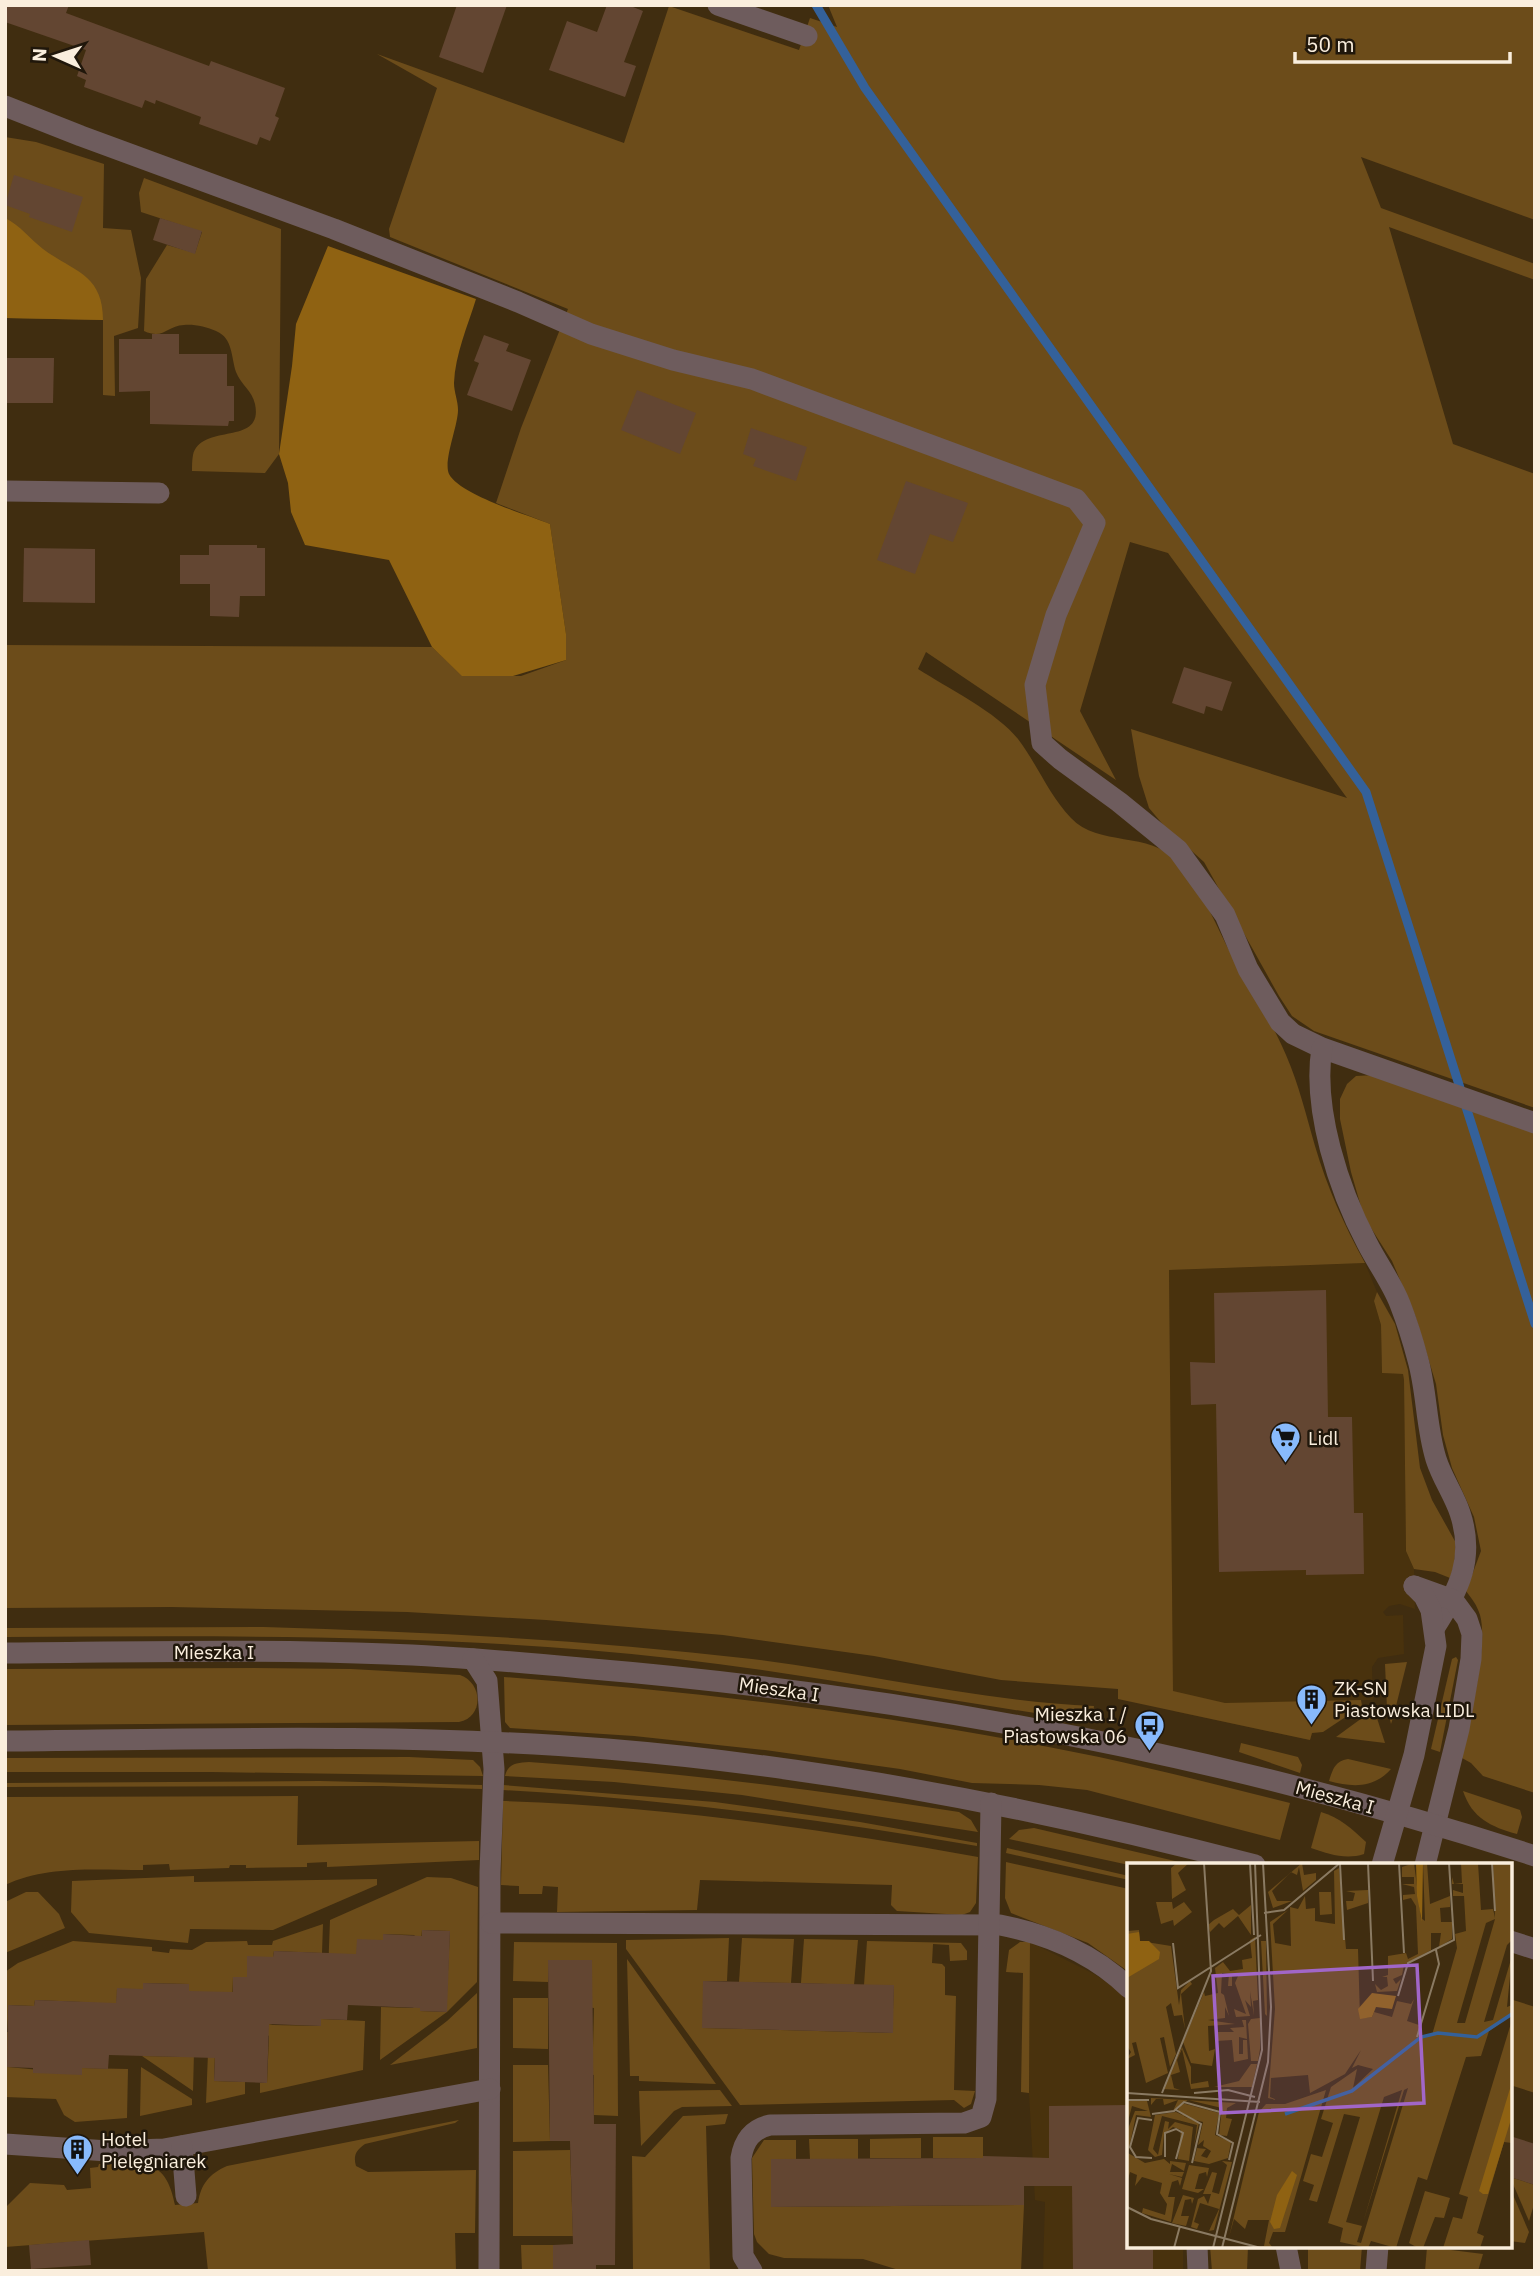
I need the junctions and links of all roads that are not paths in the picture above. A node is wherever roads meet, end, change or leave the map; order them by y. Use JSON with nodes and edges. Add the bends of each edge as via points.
{"nodes":[{"id":1,"x":718,"y":5,"type":"edge"},
{"id":2,"x":807,"y":36,"type":"dead end"},
{"id":3,"x":5,"y":106,"type":"edge"},
{"id":4,"x":5,"y":491,"type":"edge"},
{"id":5,"x":159,"y":493,"type":"dead end"},
{"id":6,"x":1322,"y":1048,"type":"junction"},
{"id":7,"x":1535,"y":1123,"type":"edge"},
{"id":8,"x":1453,"y":1600,"type":"junction"},
{"id":9,"x":1435,"y":1628,"type":"junction"},
{"id":10,"x":5,"y":1653,"type":"edge"},
{"id":11,"x":473,"y":1659,"type":"junction"},
{"id":12,"x":5,"y":1741,"type":"edge"},
{"id":13,"x":491,"y":1742,"type":"junction"},
{"id":14,"x":991,"y":1803,"type":"junction"},
{"id":15,"x":1397,"y":1814,"type":"junction"},
{"id":16,"x":1436,"y":1826,"type":"junction"},
{"id":17,"x":1535,"y":1856,"type":"edge"},
{"id":18,"x":1247,"y":1863,"type":"edge"},
{"id":19,"x":1383,"y":1863,"type":"edge"},
{"id":20,"x":1426,"y":1863,"type":"edge"},
{"id":21,"x":491,"y":1923,"type":"junction"},
{"id":22,"x":989,"y":1924,"type":"junction"},
{"id":23,"x":1512,"y":1942,"type":"edge"},
{"id":24,"x":1535,"y":1949,"type":"edge"},
{"id":25,"x":1127,"y":1986,"type":"edge"},
{"id":26,"x":490,"y":2089,"type":"junction"},
{"id":27,"x":5,"y":2144,"type":"edge"},
{"id":28,"x":182,"y":2146,"type":"junction"},
{"id":29,"x":186,"y":2196,"type":"dead end"},
{"id":30,"x":1197,"y":2248,"type":"edge"},
{"id":31,"x":1285,"y":2248,"type":"edge"},
{"id":32,"x":1285,"y":2248,"type":"edge"},
{"id":33,"x":1378,"y":2248,"type":"edge"},
{"id":34,"x":1376,"y":2270,"type":"edge"},
{"id":35,"x":489,"y":2271,"type":"edge"},
{"id":36,"x":752,"y":2271,"type":"edge"},
{"id":37,"x":1198,"y":2271,"type":"edge"},
{"id":38,"x":1284,"y":2271,"type":"edge"},
{"id":39,"x":1291,"y":2271,"type":"edge"}],
"edges":[{"from":1,"to":2,"type":"street"},
{"from":3,"to":6,"type":"street","via":[[334,229],[591,334],[752,379],[1076,499],[1095,523],[1056,615],[1035,685],[1042,743],[1178,850],[1225,915],[1248,969],[1280,1022]]},
{"from":4,"to":5,"type":"street"},
{"from":6,"to":7,"type":"street"},
{"from":6,"to":8,"type":"street","via":[[1324,1113],[1342,1191],[1399,1301],[1418,1360],[1436,1459],[1460,1514],[1467,1550]]},
{"from":8,"to":9,"type":"street"},
{"from":8,"to":9,"type":"street","via":[[1414,1586],[1424,1596]]},
{"from":8,"to":16,"type":"street","via":[[1467,1619],[1471,1652]]},
{"from":9,"to":15,"type":"street","via":[[1428,1696]]},
{"from":10,"to":11,"type":"street","name":"Mieszka I","via":[[346,1653]]},
{"from":11,"to":13,"type":"street","via":[[487,1681]]},
{"from":11,"to":15,"type":"street","name":"Mieszka I","via":[[713,1680],[996,1721],[1163,1755]]},
{"from":12,"to":13,"type":"street","via":[[339,1738]]},
{"from":13,"to":14,"type":"street","via":[[766,1766]]},
{"from":13,"to":21,"type":"street"},
{"from":14,"to":18,"type":"street"},
{"from":14,"to":22,"type":"street"},
{"from":15,"to":16,"type":"street","name":"Mieszka I"},
{"from":15,"to":19,"type":"street"},
{"from":16,"to":17,"type":"street","name":"Mieszka I"},
{"from":16,"to":20,"type":"street"},
{"from":21,"to":22,"type":"street"},
{"from":21,"to":26,"type":"street"},
{"from":22,"to":25,"type":"street","via":[[1035,1934],[1084,1954]]},
{"from":22,"to":36,"type":"street","via":[[986,2099],[981,2118],[964,2123],[770,2125],[757,2130],[743,2145],[741,2158],[743,2256]]},
{"from":23,"to":24,"type":"street"},
{"from":26,"to":28,"type":"street"},
{"from":26,"to":35,"type":"street"},
{"from":27,"to":28,"type":"street","via":[[108,2151]]},
{"from":28,"to":29,"type":"street"},
{"from":30,"to":37,"type":"street"},
{"from":31,"to":38,"type":"street"},
{"from":32,"to":39,"type":"street"},
{"from":33,"to":34,"type":"street"}]}
